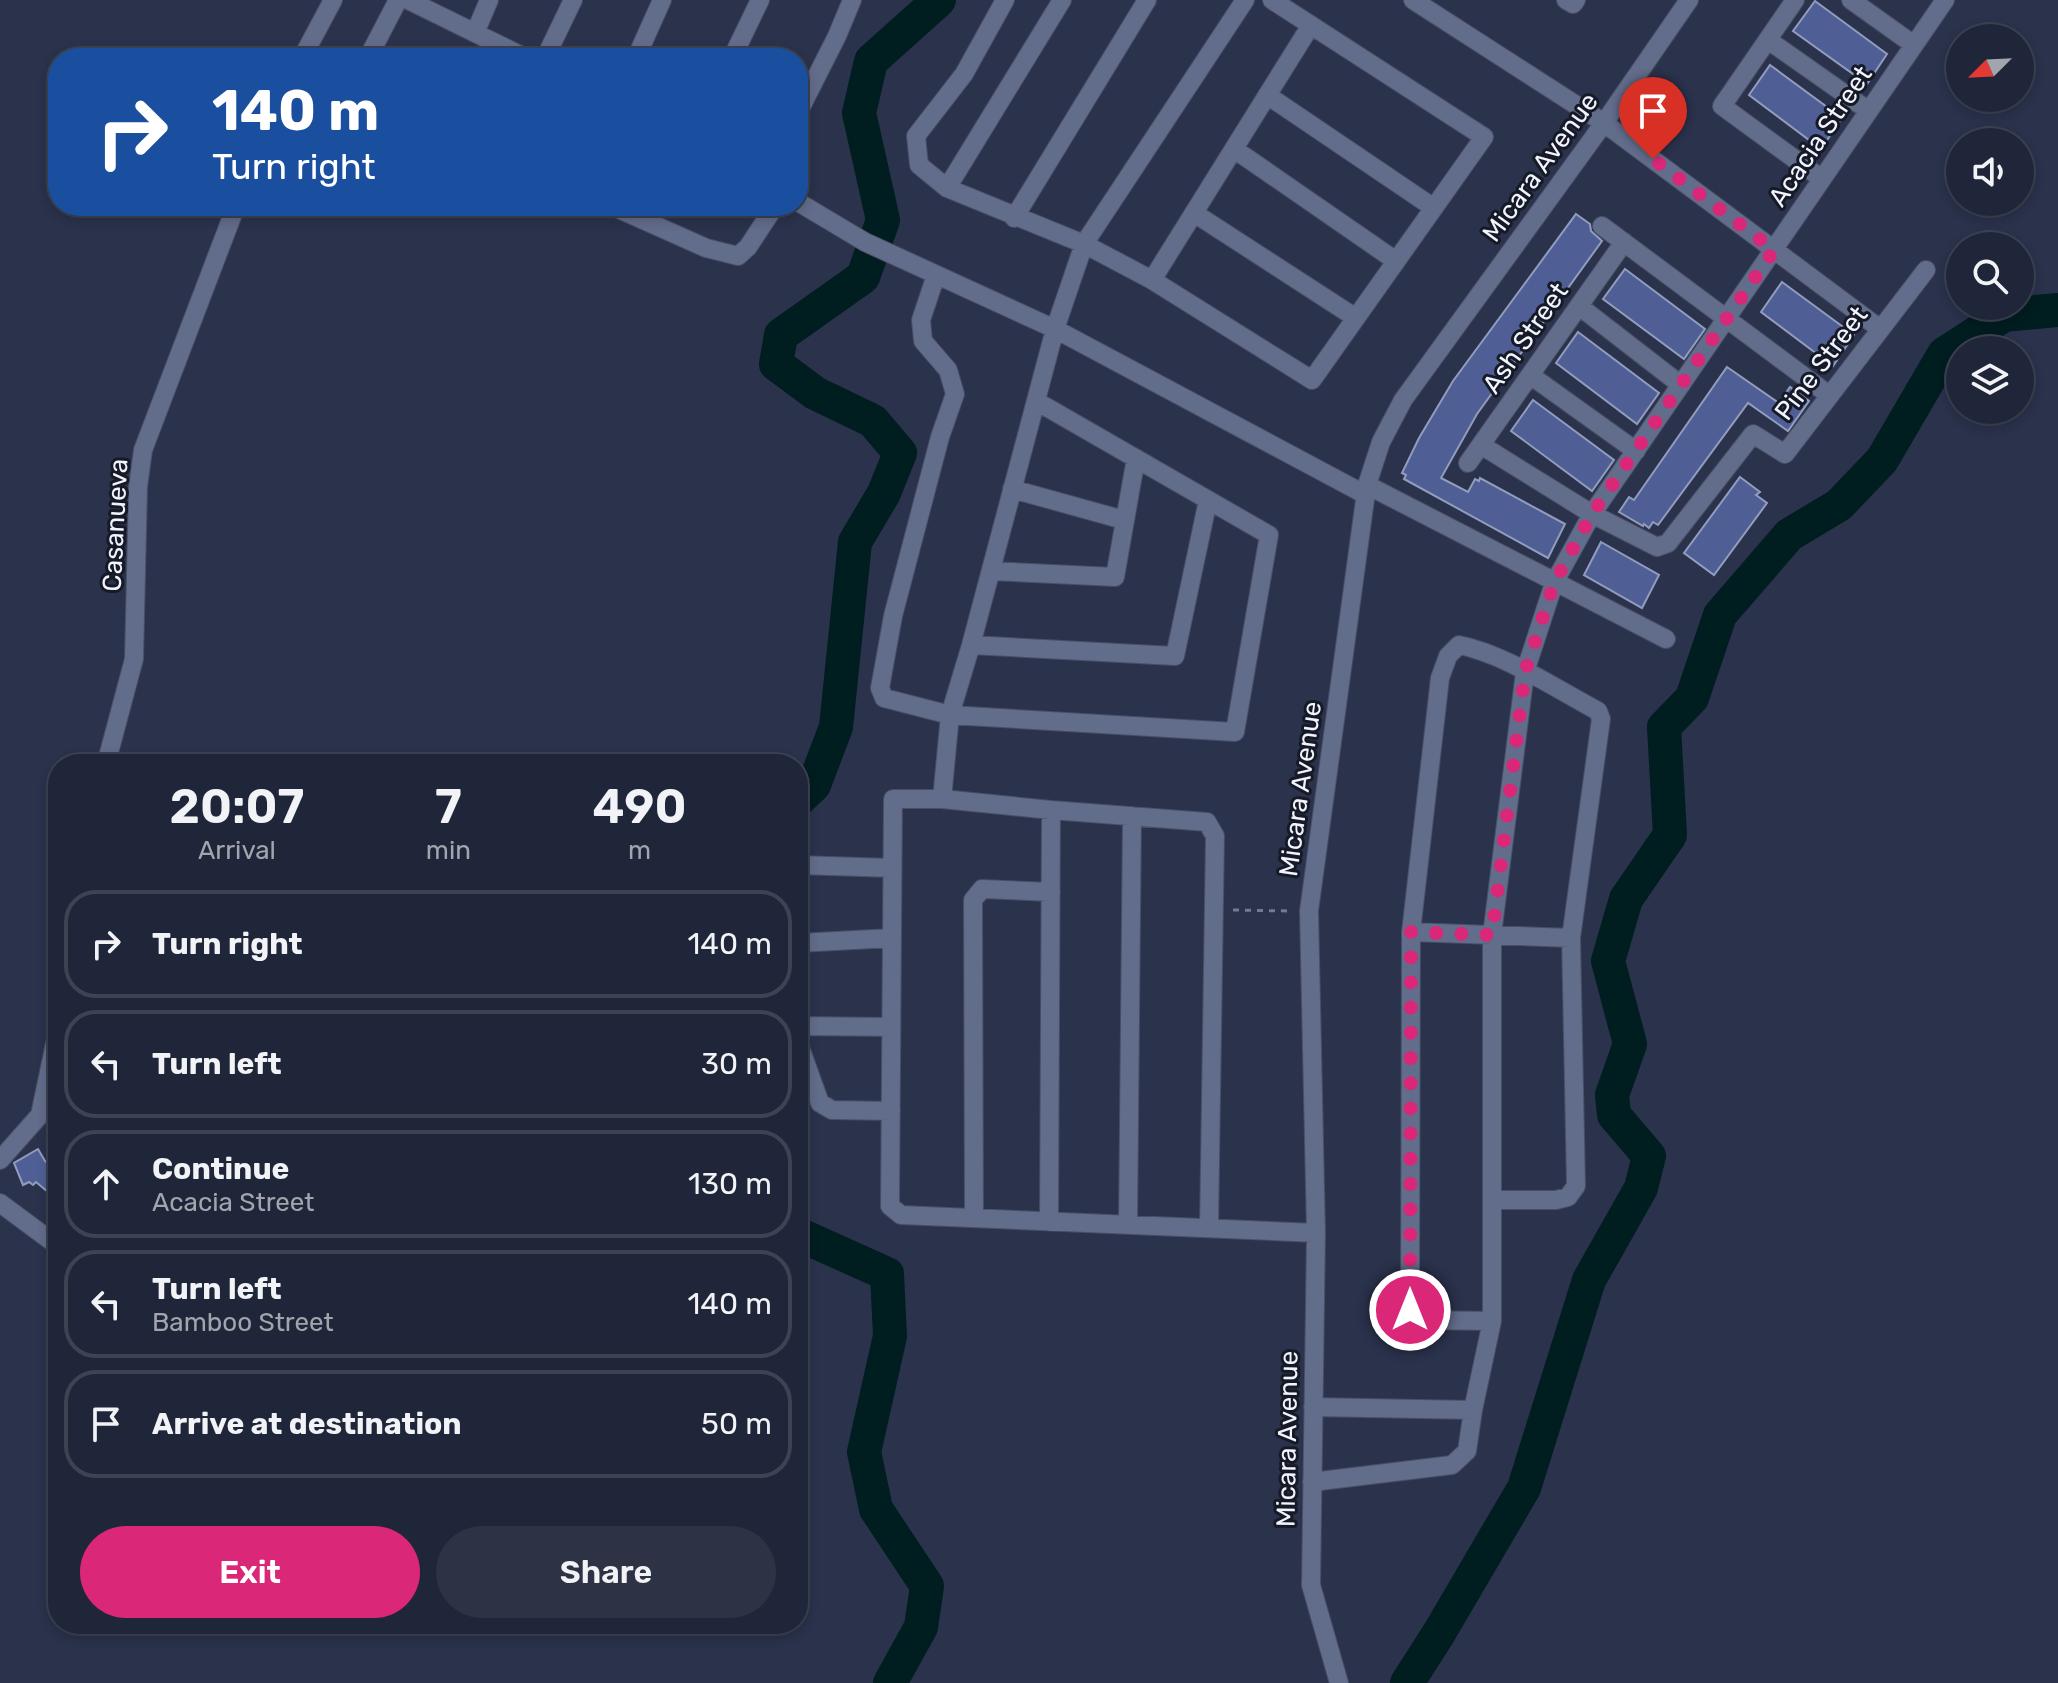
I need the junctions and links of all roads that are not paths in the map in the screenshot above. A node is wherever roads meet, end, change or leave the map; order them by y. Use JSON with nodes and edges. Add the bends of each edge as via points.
{"nodes":[{"id":1,"x":333,"y":0,"type":"edge"},
{"id":2,"x":398,"y":0,"type":"edge"},
{"id":3,"x":408,"y":0,"type":"edge"},
{"id":4,"x":489,"y":0,"type":"edge"},
{"id":5,"x":573,"y":0,"type":"edge"},
{"id":6,"x":662,"y":0,"type":"edge"},
{"id":7,"x":760,"y":0,"type":"edge"},
{"id":8,"x":852,"y":0,"type":"edge"},
{"id":9,"x":1005,"y":0,"type":"edge"},
{"id":10,"x":1062,"y":0,"type":"edge"},
{"id":11,"x":1147,"y":0,"type":"edge"},
{"id":12,"x":1245,"y":0,"type":"edge"},
{"id":13,"x":1272,"y":0,"type":"edge"},
{"id":14,"x":1413,"y":0,"type":"edge"},
{"id":15,"x":1689,"y":0,"type":"edge"},
{"id":16,"x":1795,"y":0,"type":"edge"},
{"id":17,"x":1851,"y":0,"type":"edge"},
{"id":18,"x":1945,"y":0,"type":"edge"},
{"id":19,"x":1311,"y":25,"type":"junction"},
{"id":20,"x":475,"y":33,"type":"junction"},
{"id":21,"x":1768,"y":40,"type":"junction"},
{"id":22,"x":1914,"y":45,"type":"junction"},
{"id":23,"x":307,"y":48,"type":"edge"},
{"id":24,"x":373,"y":48,"type":"edge"},
{"id":25,"x":506,"y":48,"type":"edge"},
{"id":26,"x":550,"y":48,"type":"edge"},
{"id":27,"x":640,"y":48,"type":"edge"},
{"id":28,"x":737,"y":48,"type":"edge"},
{"id":29,"x":808,"y":92,"type":"edge"},
{"id":30,"x":1267,"y":95,"type":"junction"},
{"id":31,"x":1869,"y":111,"type":"junction"},
{"id":32,"x":1604,"y":123,"type":"junction"},
{"id":33,"x":1234,"y":149,"type":"junction"},
{"id":34,"x":1822,"y":179,"type":"junction"},
{"id":35,"x":947,"y":188,"type":"junction"},
{"id":36,"x":808,"y":208,"type":"edge"},
{"id":37,"x":1434,"y":208,"type":"junction"},
{"id":38,"x":1194,"y":213,"type":"junction"},
{"id":39,"x":232,"y":216,"type":"edge"},
{"id":40,"x":634,"y":216,"type":"edge"},
{"id":41,"x":768,"y":216,"type":"edge"},
{"id":42,"x":1014,"y":218,"type":"junction"},
{"id":43,"x":1602,"y":226,"type":"dead end"},
{"id":44,"x":1624,"y":242,"type":"junction"},
{"id":45,"x":1084,"y":244,"type":"junction"},
{"id":46,"x":1774,"y":250,"type":"junction"},
{"id":47,"x":1396,"y":261,"type":"junction"},
{"id":48,"x":1926,"y":270,"type":"dead end"},
{"id":49,"x":936,"y":275,"type":"junction"},
{"id":50,"x":1152,"y":280,"type":"junction"},
{"id":51,"x":1579,"y":306,"type":"junction"},
{"id":52,"x":1356,"y":318,"type":"junction"},
{"id":53,"x":1727,"y":319,"type":"junction"},
{"id":54,"x":1879,"y":328,"type":"junction"},
{"id":55,"x":1055,"y":329,"type":"junction"},
{"id":56,"x":1530,"y":375,"type":"junction"},
{"id":57,"x":1681,"y":385,"type":"junction"},
{"id":58,"x":1829,"y":395,"type":"junction"},
{"id":59,"x":1036,"y":401,"type":"junction"},
{"id":60,"x":1481,"y":445,"type":"junction"},
{"id":61,"x":1636,"y":451,"type":"junction"},
{"id":62,"x":1136,"y":458,"type":"junction"},
{"id":63,"x":1468,"y":463,"type":"dead end"},
{"id":64,"x":1012,"y":489,"type":"junction"},
{"id":65,"x":1367,"y":490,"type":"junction"},
{"id":66,"x":1208,"y":500,"type":"junction"},
{"id":67,"x":1592,"y":514,"type":"junction"},
{"id":68,"x":1124,"y":520,"type":"junction"},
{"id":69,"x":991,"y":571,"type":"junction"},
{"id":70,"x":1554,"y":583,"type":"junction"},
{"id":71,"x":1666,"y":639,"type":"dead end"},
{"id":72,"x":971,"y":645,"type":"junction"},
{"id":73,"x":1525,"y":672,"type":"junction"},
{"id":74,"x":950,"y":715,"type":"junction"},
{"id":75,"x":109,"y":754,"type":"edge"},
{"id":76,"x":942,"y":799,"type":"junction"},
{"id":77,"x":1051,"y":810,"type":"junction"},
{"id":78,"x":1132,"y":816,"type":"junction"},
{"id":79,"x":808,"y":865,"type":"edge"},
{"id":80,"x":892,"y":868,"type":"junction"},
{"id":81,"x":1051,"y":892,"type":"junction"},
{"id":82,"x":1411,"y":932,"type":"junction"},
{"id":83,"x":1492,"y":935,"type":"junction"},
{"id":84,"x":892,"y":938,"type":"junction"},
{"id":85,"x":1571,"y":938,"type":"junction"},
{"id":86,"x":808,"y":942,"type":"edge"},
{"id":87,"x":808,"y":1026,"type":"edge"},
{"id":88,"x":891,"y":1027,"type":"junction"},
{"id":89,"x":808,"y":1070,"type":"edge"},
{"id":90,"x":891,"y":1111,"type":"junction"},
{"id":91,"x":48,"y":1114,"type":"edge"},
{"id":92,"x":0,"y":1160,"type":"edge"},
{"id":93,"x":1493,"y":1200,"type":"junction"},
{"id":94,"x":0,"y":1203,"type":"edge"},
{"id":95,"x":974,"y":1218,"type":"junction"},
{"id":96,"x":1049,"y":1222,"type":"junction"},
{"id":97,"x":1128,"y":1225,"type":"junction"},
{"id":98,"x":1209,"y":1228,"type":"junction"},
{"id":99,"x":1316,"y":1233,"type":"junction"},
{"id":100,"x":48,"y":1239,"type":"edge"},
{"id":101,"x":1492,"y":1321,"type":"junction"},
{"id":102,"x":1313,"y":1407,"type":"junction"},
{"id":103,"x":1473,"y":1410,"type":"junction"},
{"id":104,"x":1312,"y":1482,"type":"junction"},
{"id":105,"x":1339,"y":1683,"type":"edge"}],
"edges":[{"from":1,"to":23,"type":"street"},
{"from":2,"to":24,"type":"street"},
{"from":3,"to":20,"type":"street"},
{"from":4,"to":20,"type":"street"},
{"from":5,"to":26,"type":"street"},
{"from":6,"to":27,"type":"street"},
{"from":7,"to":28,"type":"street"},
{"from":8,"to":29,"type":"street"},
{"from":9,"to":35,"type":"street","via":[[964,74],[916,136],[919,165]]},
{"from":10,"to":35,"type":"street"},
{"from":11,"to":42,"type":"street"},
{"from":12,"to":45,"type":"street"},
{"from":13,"to":19,"type":"street"},
{"from":14,"to":32,"type":"street"},
{"from":15,"to":32,"type":"street","name":"Micara Avenue"},
{"from":16,"to":21,"type":"street"},
{"from":17,"to":22,"type":"street"},
{"from":18,"to":22,"type":"street","name":"Acacia Street"},
{"from":19,"to":30,"type":"street"},
{"from":19,"to":37,"type":"street","via":[[1484,137]]},
{"from":20,"to":25,"type":"street"},
{"from":21,"to":31,"type":"street"},
{"from":21,"to":34,"type":"street","via":[[1722,106]]},
{"from":22,"to":31,"type":"street","name":"Acacia Street"},
{"from":30,"to":33,"type":"street"},
{"from":30,"to":37,"type":"street"},
{"from":31,"to":34,"type":"street","name":"Acacia Street"},
{"from":32,"to":46,"type":"street"},
{"from":32,"to":65,"type":"street","name":"Micara Avenue","via":[[1403,400],[1381,442]]},
{"from":33,"to":38,"type":"street"},
{"from":33,"to":47,"type":"street"},
{"from":34,"to":46,"type":"street","name":"Acacia Street"},
{"from":35,"to":42,"type":"street"},
{"from":36,"to":49,"type":"street","via":[[872,246]]},
{"from":37,"to":47,"type":"street"},
{"from":38,"to":50,"type":"street"},
{"from":38,"to":52,"type":"street"},
{"from":39,"to":75,"type":"street","name":"Casanueva","via":[[143,450],[134,659]]},
{"from":40,"to":41,"type":"street","via":[[706,248],[738,256]]},
{"from":42,"to":45,"type":"street"},
{"from":43,"to":44,"type":"street"},
{"from":44,"to":51,"type":"street","name":"Ash Street"},
{"from":44,"to":53,"type":"street"},
{"from":45,"to":50,"type":"street"},
{"from":45,"to":55,"type":"street"},
{"from":46,"to":53,"type":"street","name":"Acacia Street"},
{"from":46,"to":54,"type":"street"},
{"from":47,"to":52,"type":"street"},
{"from":48,"to":54,"type":"street","name":"Pine Street"},
{"from":49,"to":55,"type":"street"},
{"from":49,"to":74,"type":"street","via":[[921,320],[923,341],[948,370],[955,394],[893,616],[880,688],[884,698],[896,703]]},
{"from":50,"to":52,"type":"street","via":[[1312,380]]},
{"from":51,"to":56,"type":"street","name":"Ash Street"},
{"from":51,"to":57,"type":"street"},
{"from":53,"to":57,"type":"street","name":"Acacia Street"},
{"from":53,"to":58,"type":"street"},
{"from":54,"to":58,"type":"street","name":"Pine Street"},
{"from":55,"to":59,"type":"street"},
{"from":55,"to":65,"type":"street"},
{"from":56,"to":60,"type":"street","name":"Ash Street"},
{"from":56,"to":61,"type":"street"},
{"from":57,"to":61,"type":"street","name":"Acacia Street"},
{"from":58,"to":67,"type":"street","name":"Pine Street","via":[[1785,454],[1753,434],[1668,543],[1657,547]]},
{"from":59,"to":62,"type":"street"},
{"from":59,"to":64,"type":"street"},
{"from":60,"to":63,"type":"street","name":"Ash Street"},
{"from":60,"to":67,"type":"street"},
{"from":61,"to":67,"type":"street","name":"Acacia Street"},
{"from":62,"to":66,"type":"street"},
{"from":62,"to":68,"type":"street"},
{"from":64,"to":68,"type":"street"},
{"from":64,"to":69,"type":"street"},
{"from":65,"to":70,"type":"street"},
{"from":65,"to":99,"type":"street","name":"Micara Avenue","via":[[1309,911]]},
{"from":66,"to":72,"type":"street","via":[[1175,656]]},
{"from":66,"to":74,"type":"street","via":[[1269,535],[1235,732]]},
{"from":67,"to":70,"type":"street","name":"Acacia Street"},
{"from":68,"to":69,"type":"street","via":[[1115,577]]},
{"from":69,"to":72,"type":"street"},
{"from":70,"to":71,"type":"street"},
{"from":70,"to":73,"type":"street","name":"Acacia Street"},
{"from":72,"to":74,"type":"street"},
{"from":73,"to":82,"type":"street","via":[[1474,648],[1459,645],[1448,656],[1440,678]]},
{"from":73,"to":83,"type":"street","name":"Acacia Street"},
{"from":73,"to":85,"type":"street","via":[[1598,711],[1601,719]]},
{"from":74,"to":76,"type":"street"},
{"from":76,"to":77,"type":"street"},
{"from":76,"to":80,"type":"street","via":[[893,799]]},
{"from":77,"to":78,"type":"street"},
{"from":77,"to":81,"type":"street"},
{"from":78,"to":97,"type":"street"},
{"from":78,"to":98,"type":"street","via":[[1207,822],[1215,836]]},
{"from":79,"to":80,"type":"street"},
{"from":80,"to":84,"type":"street"},
{"from":81,"to":95,"type":"street","via":[[982,889],[973,900]]},
{"from":81,"to":96,"type":"street"},
{"from":82,"to":83,"type":"street"},
{"from":82,"to":101,"type":"street","via":[[1410,1310],[1418,1320]]},
{"from":83,"to":85,"type":"street"},
{"from":83,"to":93,"type":"street","name":"Acacia Street"},
{"from":84,"to":86,"type":"street"},
{"from":84,"to":88,"type":"street"},
{"from":85,"to":93,"type":"street","via":[[1576,1186],[1568,1197],[1556,1200]]},
{"from":87,"to":88,"type":"street"},
{"from":88,"to":90,"type":"street"},
{"from":89,"to":90,"type":"street","via":[[820,1103],[832,1110]]},
{"from":90,"to":95,"type":"street","via":[[890,1206],[901,1215]]},
{"from":91,"to":92,"type":"street"},
{"from":93,"to":101,"type":"street","name":"Acacia Street"},
{"from":94,"to":100,"type":"street"},
{"from":95,"to":96,"type":"street"},
{"from":96,"to":97,"type":"street"},
{"from":97,"to":98,"type":"street"},
{"from":98,"to":99,"type":"street"},
{"from":99,"to":102,"type":"street","name":"Micara Avenue"},
{"from":101,"to":103,"type":"street","name":"Acacia Street"},
{"from":102,"to":103,"type":"street"},
{"from":102,"to":104,"type":"street","name":"Micara Avenue"},
{"from":103,"to":104,"type":"street","name":"Acacia Street","via":[[1467,1451],[1452,1465]]},
{"from":104,"to":105,"type":"street","name":"Micara Avenue","via":[[1311,1585]]}]}
